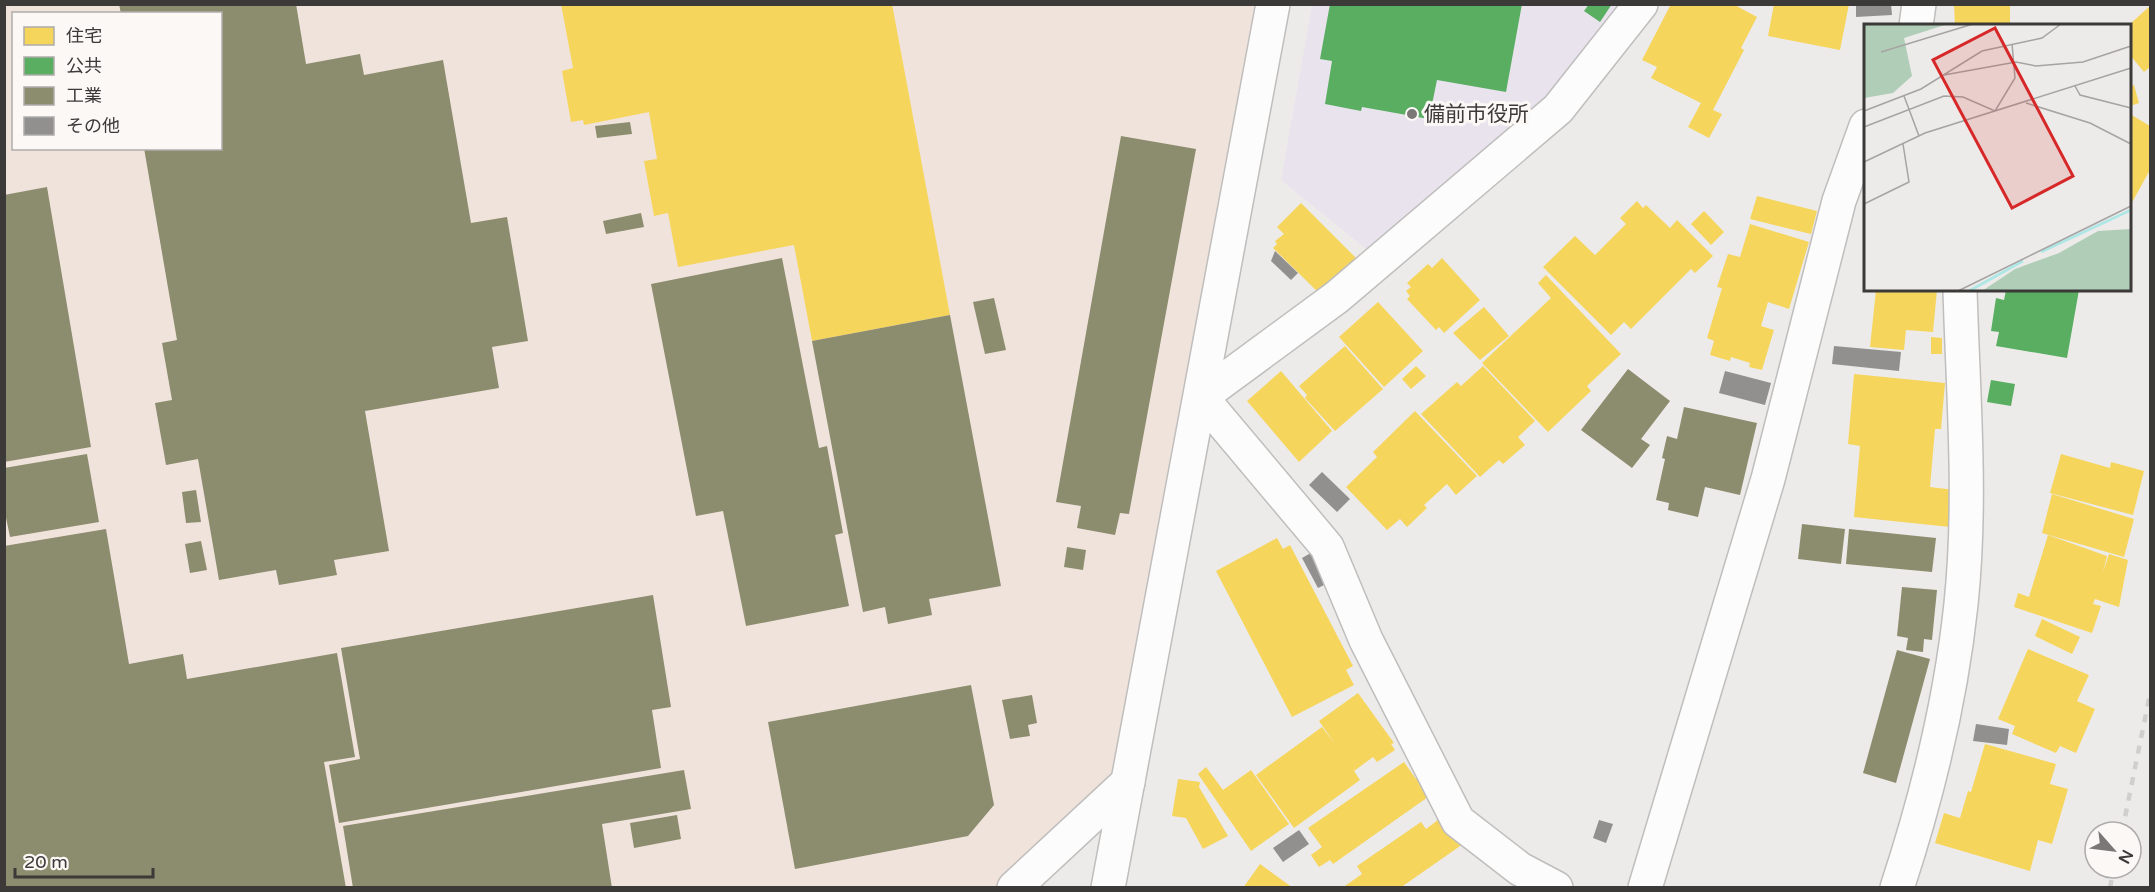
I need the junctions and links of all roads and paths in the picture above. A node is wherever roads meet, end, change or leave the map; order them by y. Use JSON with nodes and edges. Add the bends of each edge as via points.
{"nodes":[{"id":1,"x":1273,"y":4,"type":"edge"},
{"id":2,"x":1641,"y":4,"type":"edge"},
{"id":3,"x":1919,"y":4,"type":"edge"},
{"id":4,"x":1916,"y":24,"type":"edge"},
{"id":5,"x":1864,"y":132,"type":"edge"},
{"id":6,"x":1960,"y":291,"type":"edge"},
{"id":7,"x":1201,"y":397,"type":"junction"},
{"id":8,"x":1128,"y":782,"type":"junction"},
{"id":9,"x":1014,"y":888,"type":"edge"},
{"id":10,"x":1108,"y":888,"type":"edge"},
{"id":11,"x":1556,"y":888,"type":"edge"},
{"id":12,"x":1645,"y":888,"type":"edge"},
{"id":13,"x":1897,"y":888,"type":"edge"}],
"edges":[{"from":1,"to":7,"type":"street"},
{"from":2,"to":7,"type":"street","via":[[1558,109],[1337,297]]},
{"from":3,"to":4,"type":"street"},
{"from":5,"to":12,"type":"street","via":[[1839,201],[1768,479]]},
{"from":6,"to":13,"type":"street","via":[[1966,480],[1961,603],[1945,702],[1914,837]]},
{"from":7,"to":8,"type":"street"},
{"from":7,"to":11,"type":"street","via":[[1327,547],[1366,640],[1458,821],[1520,869]]},
{"from":8,"to":9,"type":"street"},
{"from":8,"to":10,"type":"street"}]}
